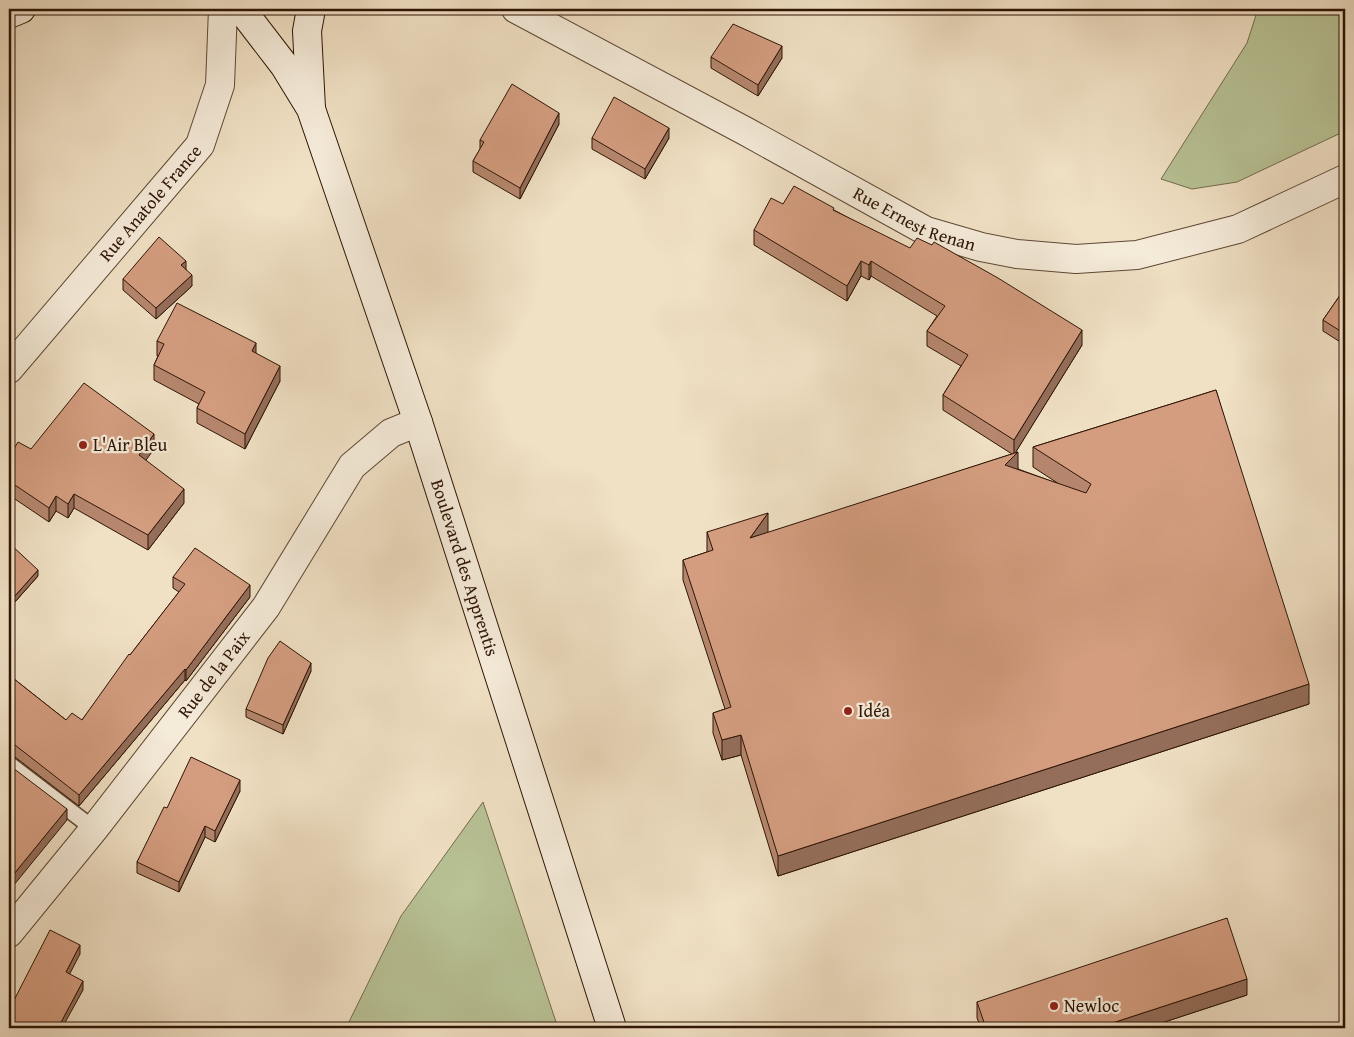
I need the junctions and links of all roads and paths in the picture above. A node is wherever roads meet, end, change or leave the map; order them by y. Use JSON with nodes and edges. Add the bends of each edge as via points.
{"nodes":[{"id":1,"x":22,"y":9,"type":"edge"},
{"id":2,"x":223,"y":9,"type":"edge"},
{"id":3,"x":241,"y":9,"type":"edge"},
{"id":4,"x":311,"y":9,"type":"edge"},
{"id":5,"x":516,"y":9,"type":"edge"},
{"id":6,"x":9,"y":14,"type":"edge"},
{"id":7,"x":311,"y":109,"type":"junction"},
{"id":8,"x":1345,"y":179,"type":"edge"},
{"id":9,"x":9,"y":369,"type":"edge"},
{"id":10,"x":418,"y":422,"type":"junction"},
{"id":11,"x":9,"y":764,"type":"edge"},
{"id":12,"x":94,"y":829,"type":"junction"},
{"id":13,"x":9,"y":933,"type":"edge"},
{"id":14,"x":612,"y":1028,"type":"edge"}],
"edges":[{"from":1,"to":6,"type":"street"},
{"from":2,"to":9,"type":"street","name":"Rue Anatole France","via":[[220,84],[200,145]]},
{"from":3,"to":7,"type":"street","name":"Boulevard des Apprentis","via":[[284,65]]},
{"from":4,"to":7,"type":"street","name":"Boulevard des Apprentis","via":[[307,31]]},
{"from":5,"to":8,"type":"street","name":"Rue Ernest Renan","via":[[926,231],[981,247],[1076,259],[1137,255],[1238,229]]},
{"from":7,"to":10,"type":"street","name":"Boulevard des Apprentis"},
{"from":10,"to":12,"type":"street","name":"Rue de la Paix","via":[[391,433],[352,466],[266,607]]},
{"from":10,"to":14,"type":"street","name":"Boulevard des Apprentis"},
{"from":11,"to":12,"type":"lane"},
{"from":12,"to":13,"type":"street","name":"Rue de la Paix"}]}
